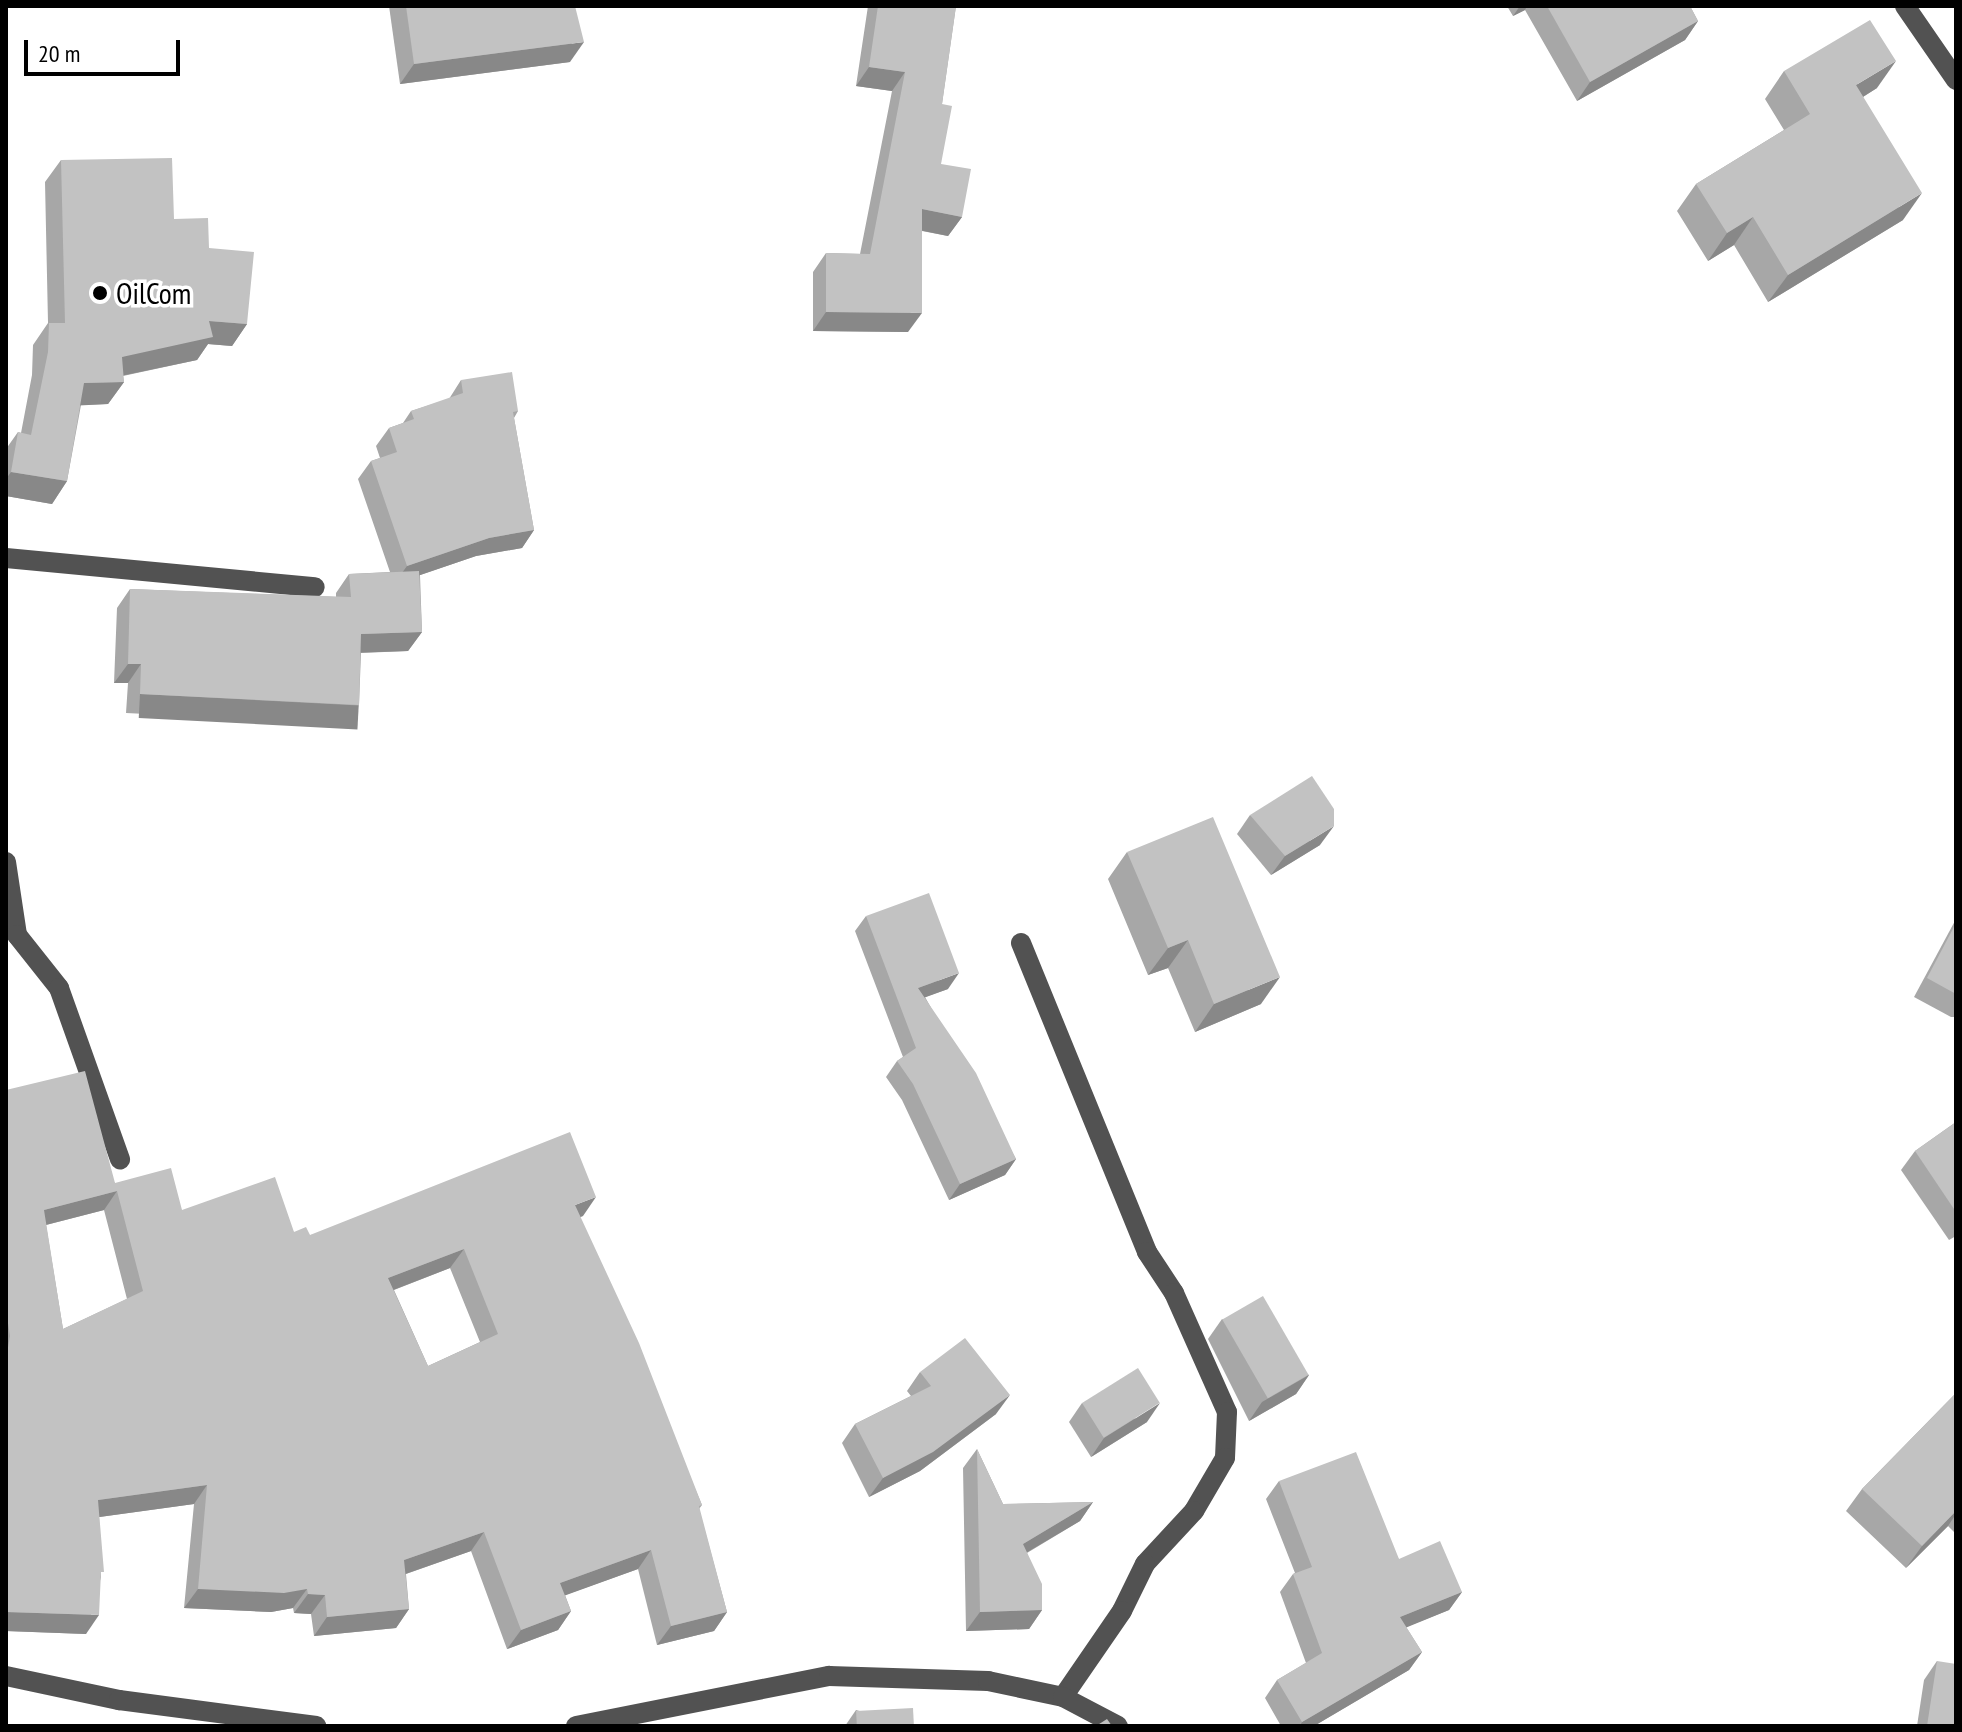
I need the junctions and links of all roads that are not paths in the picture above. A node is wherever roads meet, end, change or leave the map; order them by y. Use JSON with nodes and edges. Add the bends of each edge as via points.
{"nodes":[{"id":1,"x":1905,"y":6,"type":"edge"},
{"id":2,"x":1956,"y":80,"type":"edge"},
{"id":3,"x":6,"y":558,"type":"edge"},
{"id":4,"x":315,"y":587,"type":"dead end"},
{"id":5,"x":6,"y":862,"type":"edge"},
{"id":6,"x":1021,"y":943,"type":"dead end"},
{"id":7,"x":120,"y":1159,"type":"dead end"},
{"id":8,"x":6,"y":1676,"type":"edge"},
{"id":9,"x":1063,"y":1697,"type":"junction"},
{"id":10,"x":316,"y":1726,"type":"edge"},
{"id":11,"x":576,"y":1726,"type":"edge"},
{"id":12,"x":1118,"y":1726,"type":"edge"}],
"edges":[{"from":1,"to":2,"type":"street"},
{"from":3,"to":4,"type":"street"},
{"from":5,"to":7,"type":"street","via":[[17,935],[59,988]]},
{"from":6,"to":9,"type":"street","via":[[1137,1228],[1174,1293],[1227,1412],[1225,1458],[1194,1511],[1145,1564],[1122,1611]]},
{"from":8,"to":10,"type":"street","via":[[119,1700]]},
{"from":9,"to":11,"type":"street","via":[[988,1681],[829,1676]]},
{"from":9,"to":12,"type":"street"}]}
